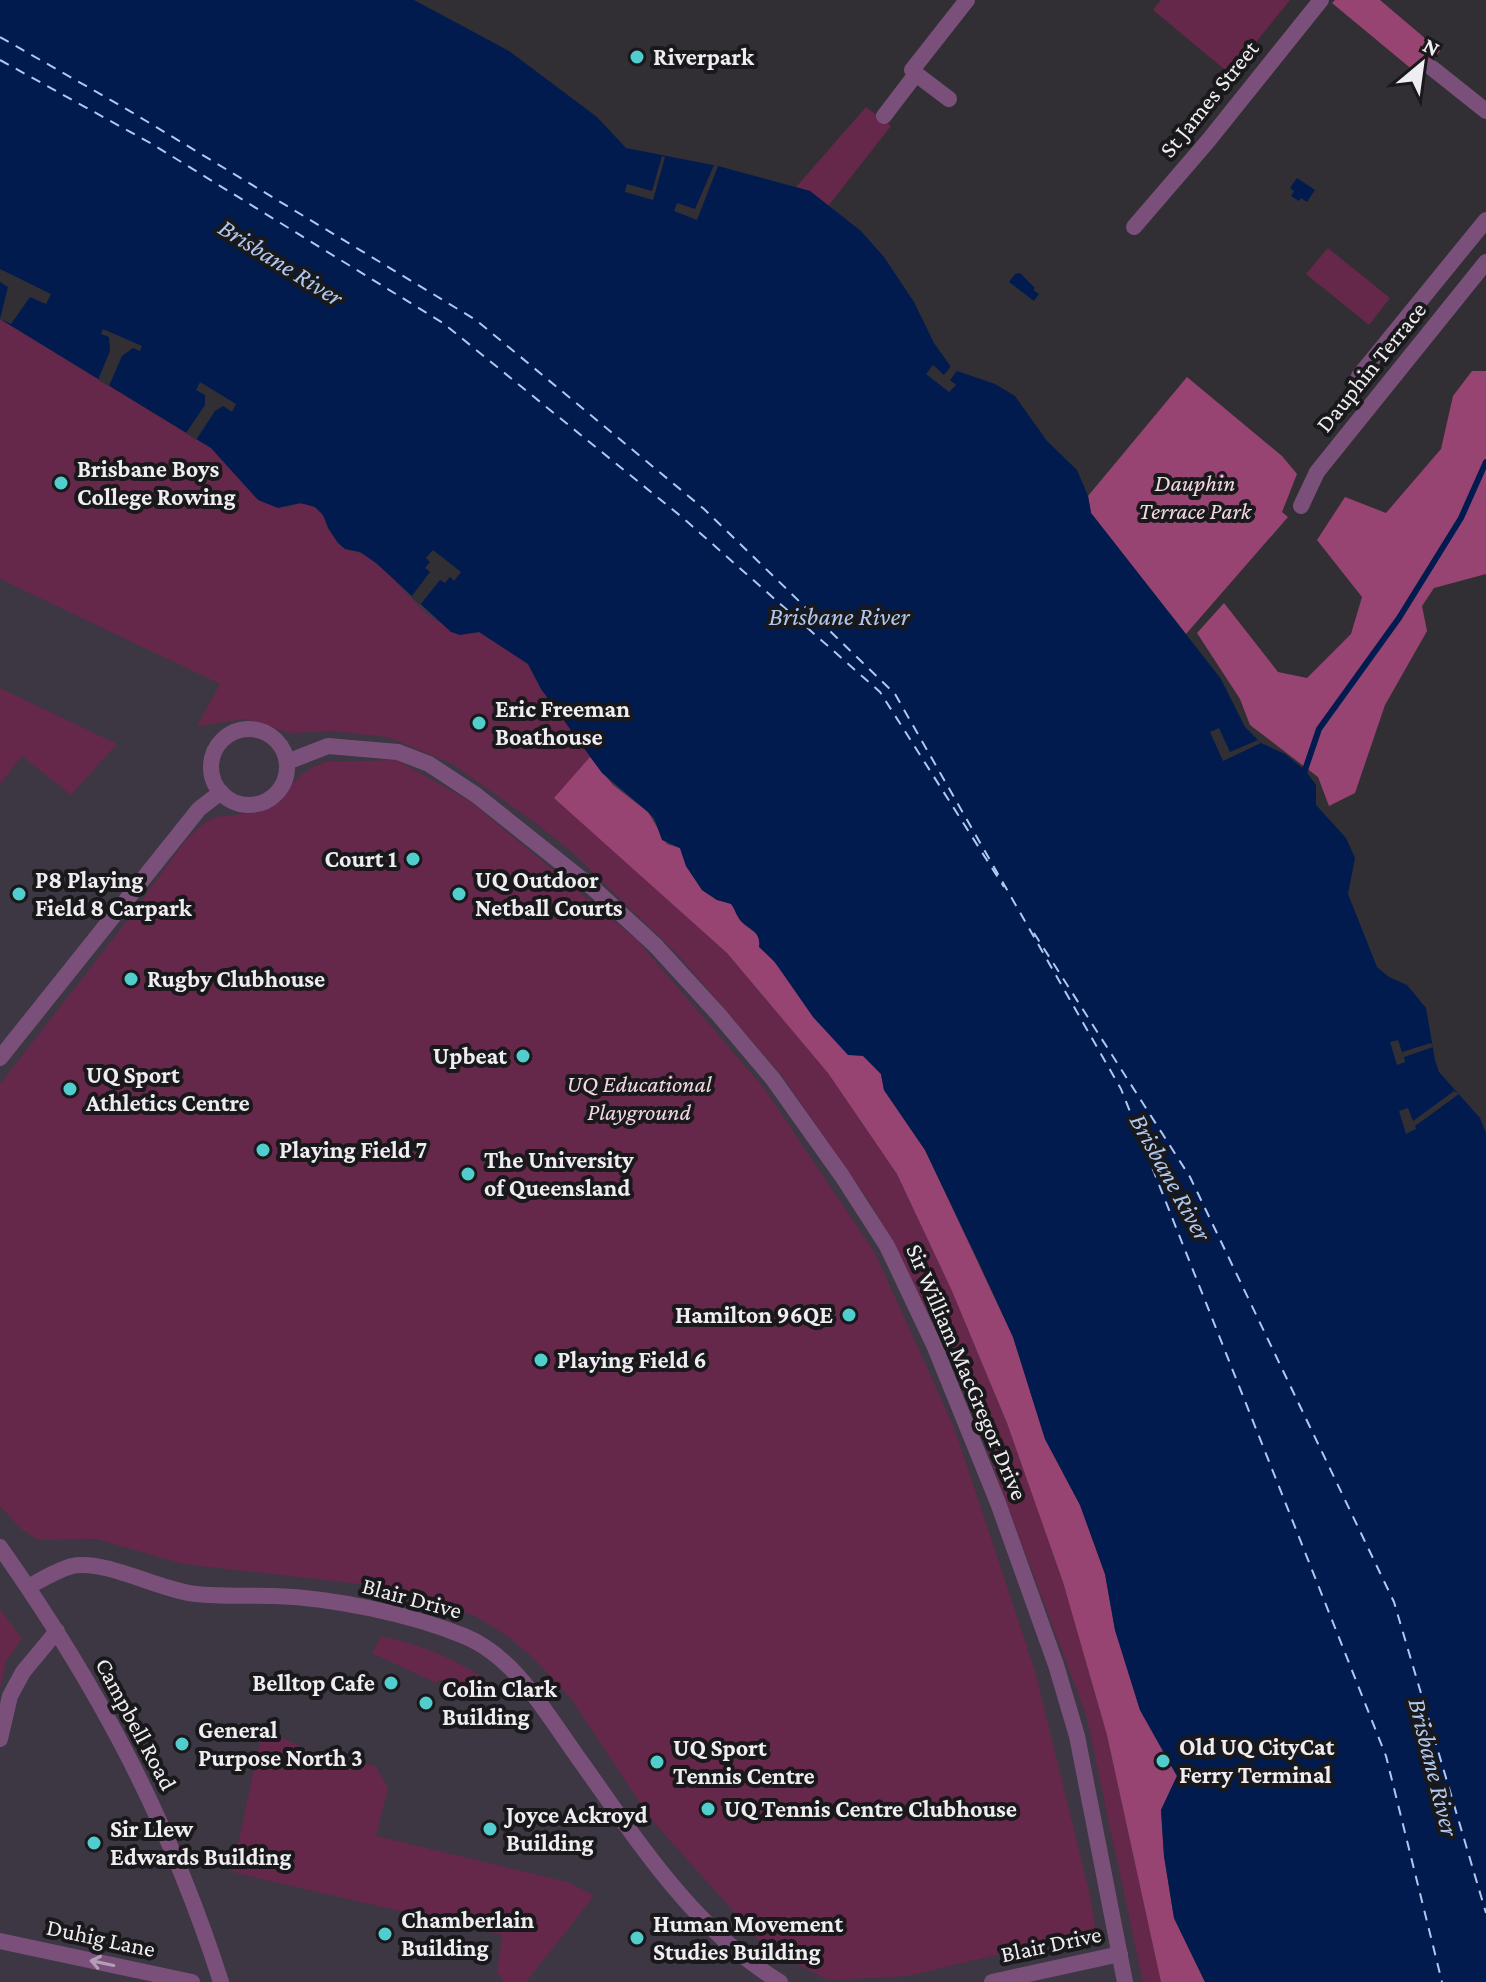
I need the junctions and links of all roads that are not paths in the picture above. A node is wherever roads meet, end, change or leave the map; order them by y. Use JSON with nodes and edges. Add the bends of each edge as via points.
{"nodes":[{"id":1,"x":967,"y":0,"type":"edge"},
{"id":2,"x":1321,"y":0,"type":"edge"},
{"id":3,"x":1432,"y":68,"type":"dead end"},
{"id":4,"x":916,"y":74,"type":"junction"},
{"id":5,"x":949,"y":99,"type":"dead end"},
{"id":6,"x":1486,"y":111,"type":"edge"},
{"id":7,"x":884,"y":116,"type":"dead end"},
{"id":8,"x":1486,"y":220,"type":"edge"},
{"id":9,"x":1134,"y":227,"type":"dead end"},
{"id":10,"x":1486,"y":262,"type":"edge"},
{"id":11,"x":1359,"y":376,"type":"dead end"},
{"id":12,"x":1301,"y":506,"type":"dead end"},
{"id":13,"x":287,"y":762,"type":"junction"},
{"id":14,"x":221,"y":792,"type":"junction"},
{"id":15,"x":0,"y":1058,"type":"edge"},
{"id":16,"x":0,"y":1547,"type":"edge"},
{"id":17,"x":28,"y":1587,"type":"junction"},
{"id":18,"x":57,"y":1631,"type":"junction"},
{"id":19,"x":0,"y":1739,"type":"edge"},
{"id":20,"x":0,"y":1941,"type":"edge"},
{"id":21,"x":1120,"y":1954,"type":"junction"},
{"id":22,"x":192,"y":1982,"type":"edge"},
{"id":23,"x":221,"y":1982,"type":"edge"},
{"id":24,"x":780,"y":1982,"type":"edge"},
{"id":25,"x":992,"y":1982,"type":"edge"},
{"id":26,"x":1125,"y":1982,"type":"edge"}],
"edges":[{"from":1,"to":4,"type":"street","via":[[912,70]]},
{"from":2,"to":9,"type":"street","name":"St James Street"},
{"from":3,"to":6,"type":"street"},
{"from":4,"to":5,"type":"street"},
{"from":4,"to":7,"type":"street"},
{"from":8,"to":11,"type":"street","name":"Dauphin Terrace"},
{"from":10,"to":12,"type":"street","name":"Dauphin Terrace","via":[[1317,472]]},
{"from":13,"to":14,"type":"street","via":[[283,785],[268,800],[245,805]]},
{"from":13,"to":14,"type":"street","via":[[270,736],[258,730],[233,733],[213,756],[211,769]]},
{"from":13,"to":21,"type":"street","name":"Sir William MacGregor Drive","via":[[328,746],[398,752],[429,764],[476,795],[655,945],[773,1079],[842,1176],[887,1246],[934,1345],[1056,1665],[1077,1736]]},
{"from":14,"to":15,"type":"street","via":[[199,809]]},
{"from":16,"to":17,"type":"street","name":"Campbell Road"},
{"from":17,"to":18,"type":"street","name":"Campbell Road"},
{"from":17,"to":24,"type":"street","name":"Blair Drive","via":[[73,1566],[102,1569],[194,1594],[279,1596],[363,1608],[467,1637],[524,1683],[691,1908],[750,1963]]},
{"from":18,"to":19,"type":"street","via":[[10,1696]]},
{"from":18,"to":23,"type":"street","name":"Campbell Road","via":[[143,1783],[197,1908]]},
{"from":22,"to":20,"type":"street","name":"Duhig Lane","one_way":true},
{"from":21,"to":25,"type":"street","name":"Blair Drive"},
{"from":21,"to":26,"type":"street","name":"Sir William MacGregor Drive"}]}
